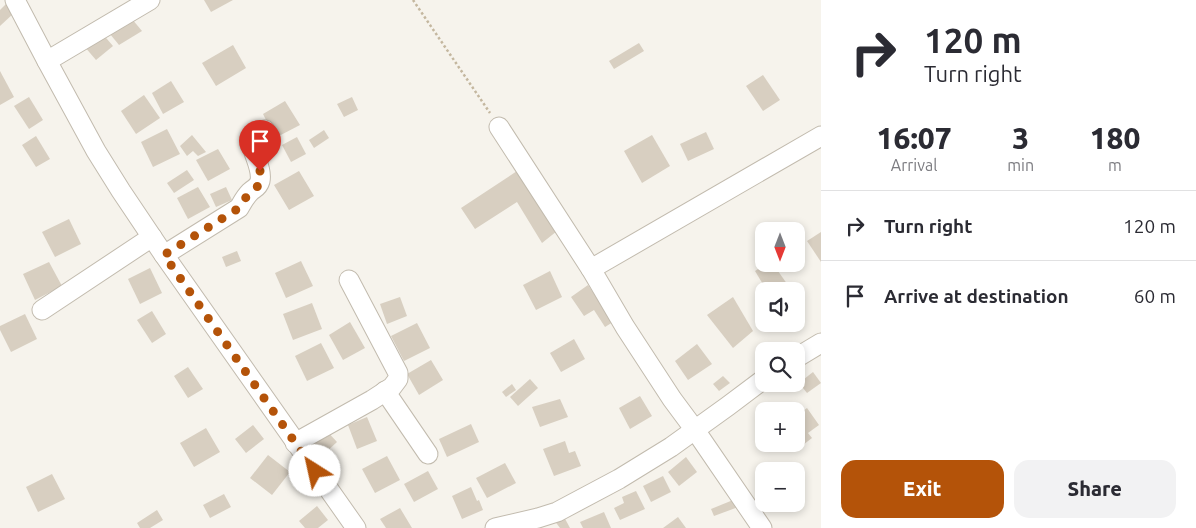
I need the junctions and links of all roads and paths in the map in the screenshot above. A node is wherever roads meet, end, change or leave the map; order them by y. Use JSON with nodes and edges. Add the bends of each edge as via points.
{"nodes":[{"id":1,"x":15,"y":0,"type":"edge"},
{"id":2,"x":150,"y":0,"type":"edge"},
{"id":3,"x":413,"y":0,"type":"edge"},
{"id":4,"x":47,"y":61,"type":"junction"},
{"id":5,"x":499,"y":127,"type":"joint"},
{"id":6,"x":265,"y":130,"type":"dead end"},
{"id":7,"x":821,"y":136,"type":"edge"},
{"id":8,"x":152,"y":237,"type":"junction"},
{"id":9,"x":164,"y":255,"type":"junction"},
{"id":10,"x":591,"y":269,"type":"junction"},
{"id":11,"x":349,"y":280,"type":"dead end"},
{"id":12,"x":42,"y":310,"type":"dead end"},
{"id":13,"x":821,"y":344,"type":"edge"},
{"id":14,"x":805,"y":353,"type":"edge"},
{"id":15,"x":755,"y":385,"type":"edge"},
{"id":16,"x":385,"y":391,"type":"junction"},
{"id":17,"x":695,"y":430,"type":"junction"},
{"id":18,"x":295,"y":443,"type":"junction"},
{"id":19,"x":428,"y":454,"type":"dead end"},
{"id":20,"x":356,"y":528,"type":"edge"},
{"id":21,"x":495,"y":528,"type":"edge"},
{"id":22,"x":762,"y":528,"type":"edge"}],
"edges":[{"from":1,"to":4,"type":"street"},
{"from":2,"to":4,"type":"street"},
{"from":3,"to":5,"type":"path"},
{"from":4,"to":8,"type":"street","via":[[96,151]]},
{"from":5,"to":10,"type":"street"},
{"from":6,"to":9,"type":"street","via":[[252,141],[260,171],[258,186],[239,208]]},
{"from":7,"to":10,"type":"street"},
{"from":8,"to":9,"type":"street"},
{"from":8,"to":12,"type":"street"},
{"from":9,"to":18,"type":"street"},
{"from":10,"to":17,"type":"street"},
{"from":11,"to":16,"type":"street","via":[[398,373],[398,379]]},
{"from":13,"to":14,"type":"street"},
{"from":15,"to":17,"type":"street"},
{"from":16,"to":18,"type":"street"},
{"from":16,"to":19,"type":"street"},
{"from":17,"to":21,"type":"street","via":[[557,512]]},
{"from":17,"to":22,"type":"street"},
{"from":18,"to":20,"type":"street"}]}
